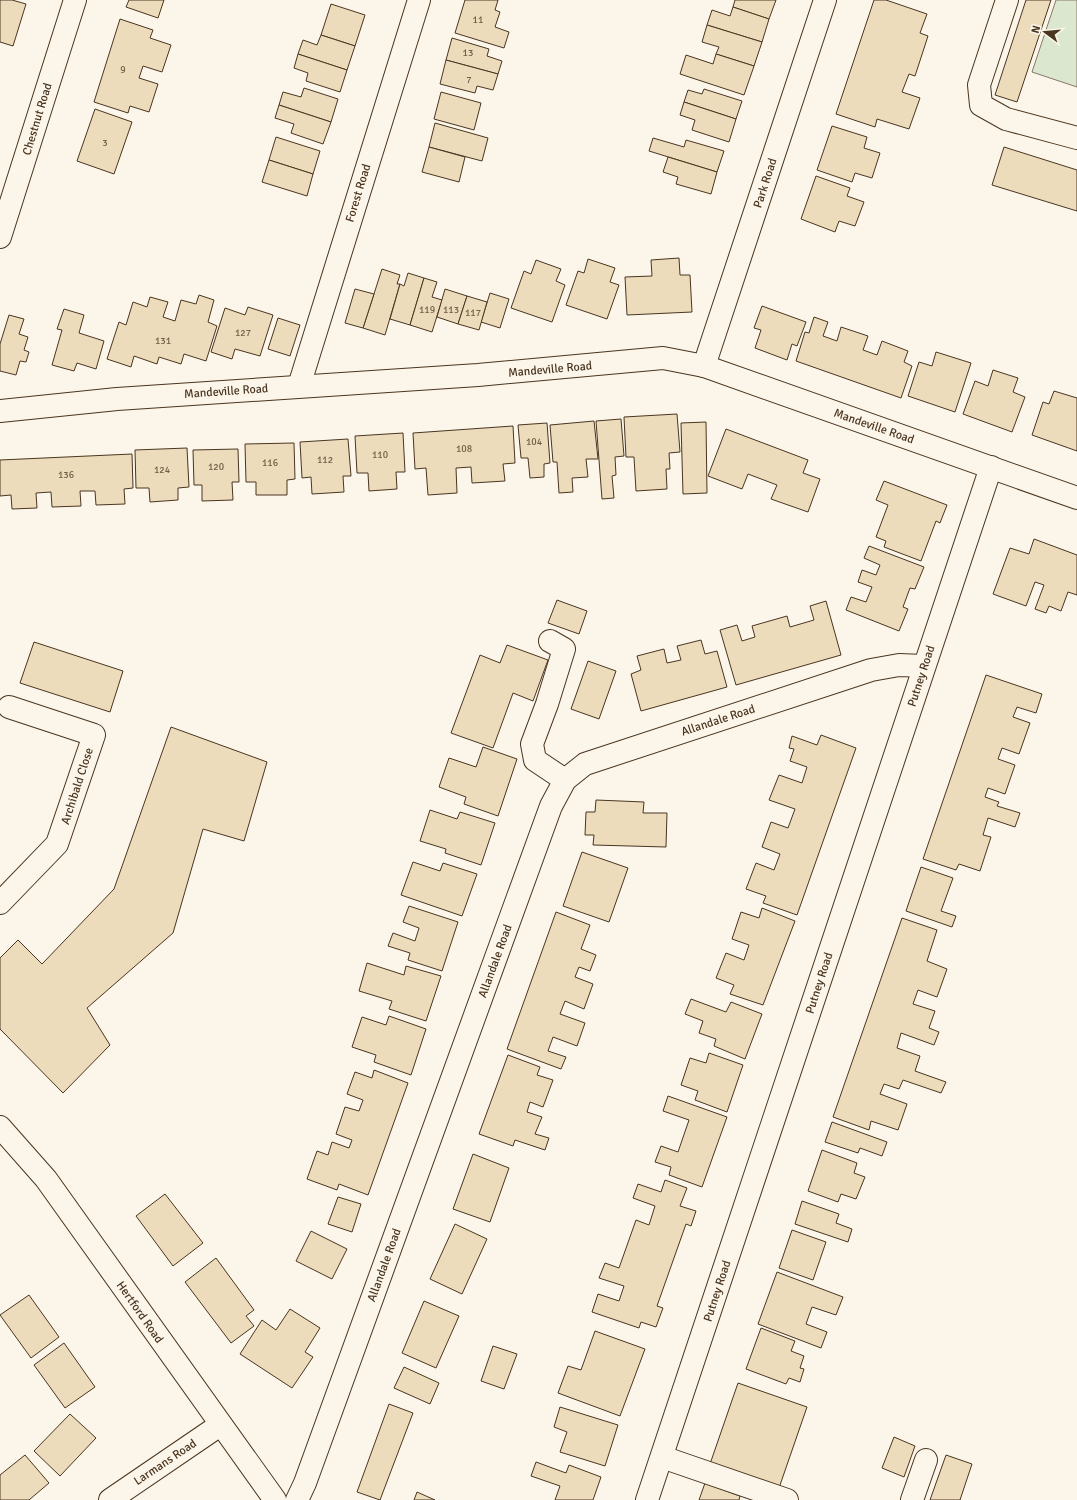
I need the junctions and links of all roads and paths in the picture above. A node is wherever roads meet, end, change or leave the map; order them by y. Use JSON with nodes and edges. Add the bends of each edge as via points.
{"nodes":[{"id":1,"x":75,"y":0,"type":"edge"},
{"id":2,"x":418,"y":0,"type":"edge"},
{"id":3,"x":826,"y":0,"type":"edge"},
{"id":4,"x":1007,"y":0,"type":"edge"},
{"id":5,"x":1077,"y":138,"type":"edge"},
{"id":6,"x":0,"y":237,"type":"edge"},
{"id":7,"x":704,"y":366,"type":"junction"},
{"id":8,"x":299,"y":386,"type":"junction"},
{"id":9,"x":0,"y":411,"type":"edge"},
{"id":10,"x":991,"y":467,"type":"junction"},
{"id":11,"x":1077,"y":498,"type":"edge"},
{"id":12,"x":550,"y":641,"type":"dead end"},
{"id":13,"x":924,"y":666,"type":"junction"},
{"id":14,"x":9,"y":707,"type":"dead end"},
{"id":15,"x":565,"y":780,"type":"junction"},
{"id":16,"x":0,"y":903,"type":"edge"},
{"id":17,"x":0,"y":1127,"type":"edge"},
{"id":18,"x":220,"y":1424,"type":"junction"},
{"id":19,"x":662,"y":1457,"type":"junction"},
{"id":20,"x":926,"y":1460,"type":"dead end"},
{"id":21,"x":110,"y":1500,"type":"edge"},
{"id":22,"x":275,"y":1500,"type":"edge"},
{"id":23,"x":297,"y":1500,"type":"edge"},
{"id":24,"x":647,"y":1500,"type":"edge"},
{"id":25,"x":786,"y":1500,"type":"edge"},
{"id":26,"x":912,"y":1500,"type":"edge"}],
"edges":[{"from":1,"to":6,"type":"street","name":"Chestnut Road"},
{"from":2,"to":8,"type":"street","name":"Forest Road"},
{"from":3,"to":7,"type":"street","name":"Park Road"},
{"from":4,"to":5,"type":"street","via":[[979,85],[981,105],[1006,119]]},
{"from":7,"to":8,"type":"street","name":"Mandeville Road","via":[[663,358],[478,375]]},
{"from":7,"to":10,"type":"street","name":"Mandeville Road"},
{"from":8,"to":9,"type":"street","name":"Mandeville Road","via":[[117,399]]},
{"from":10,"to":11,"type":"street","name":"Mandeville Road"},
{"from":10,"to":13,"type":"street","name":"Putney Road"},
{"from":12,"to":15,"type":"street","via":[[564,649],[532,744],[535,760]]},
{"from":13,"to":15,"type":"street","name":"Allandale Road","via":[[899,664],[871,670],[584,764]]},
{"from":13,"to":19,"type":"street","name":"Putney Road"},
{"from":14,"to":16,"type":"street","name":"Archibald Close","via":[[94,735],[58,844]]},
{"from":15,"to":23,"type":"street","name":"Allandale Road","via":[[551,806]]},
{"from":17,"to":18,"type":"street","name":"Hertford Road","via":[[46,1179]]},
{"from":18,"to":21,"type":"street","name":"Larmans Road"},
{"from":18,"to":22,"type":"street","name":"Hertford Road"},
{"from":19,"to":24,"type":"street","name":"Putney Road"},
{"from":19,"to":25,"type":"street"},
{"from":20,"to":26,"type":"street"}]}
